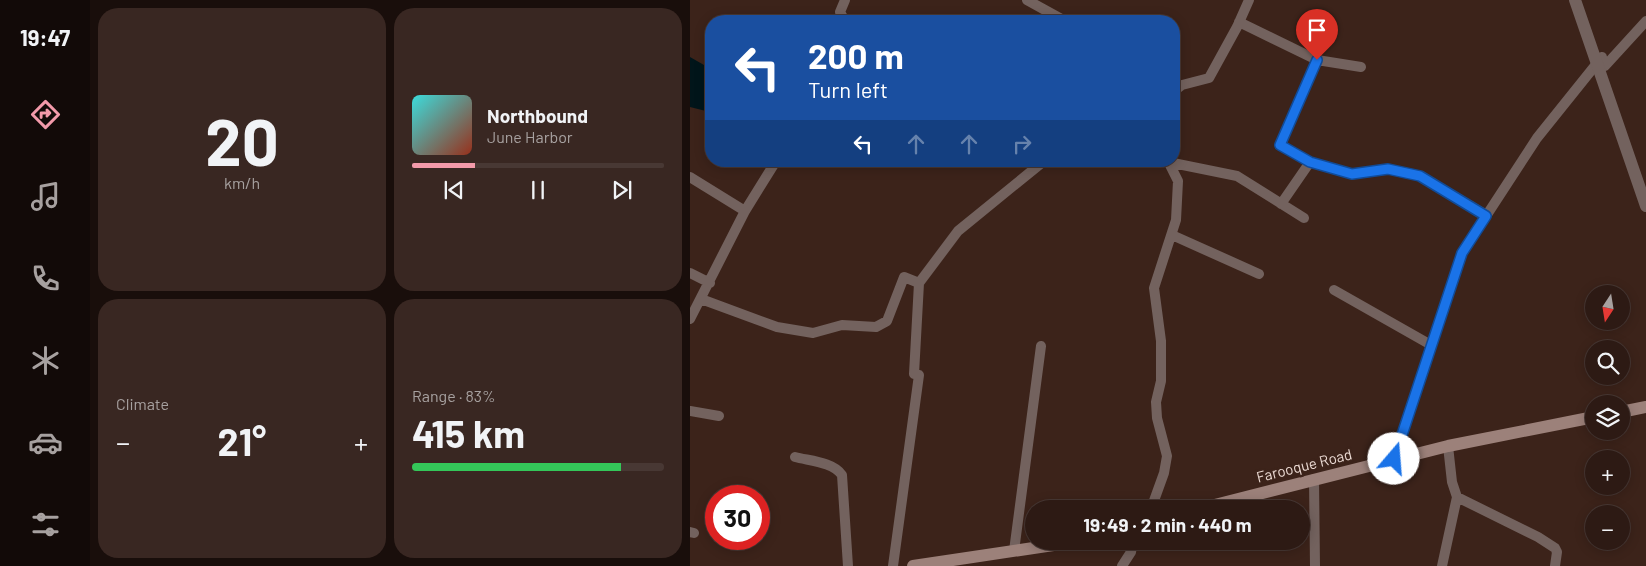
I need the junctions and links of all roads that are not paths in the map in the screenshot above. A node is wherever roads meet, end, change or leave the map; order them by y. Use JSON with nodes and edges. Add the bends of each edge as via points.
{"nodes":[{"id":1,"x":845,"y":0,"type":"edge"},
{"id":2,"x":1027,"y":0,"type":"edge"},
{"id":3,"x":1249,"y":0,"type":"edge"},
{"id":4,"x":1575,"y":0,"type":"edge"},
{"id":5,"x":1582,"y":0,"type":"edge"},
{"id":6,"x":842,"y":15,"type":"edge"},
{"id":7,"x":1054,"y":15,"type":"edge"},
{"id":8,"x":1646,"y":20,"type":"edge"},
{"id":9,"x":1239,"y":22,"type":"junction"},
{"id":10,"x":1317,"y":60,"type":"junction"},
{"id":11,"x":1601,"y":62,"type":"junction"},
{"id":12,"x":1361,"y":66,"type":"dead end"},
{"id":13,"x":1180,"y":86,"type":"edge"},
{"id":14,"x":1310,"y":162,"type":"junction"},
{"id":15,"x":1180,"y":164,"type":"edge"},
{"id":16,"x":772,"y":167,"type":"edge"},
{"id":17,"x":1037,"y":167,"type":"edge"},
{"id":18,"x":1171,"y":167,"type":"edge"},
{"id":19,"x":690,"y":177,"type":"edge"},
{"id":20,"x":1646,"y":189,"type":"edge"},
{"id":21,"x":1282,"y":204,"type":"junction"},
{"id":22,"x":1646,"y":206,"type":"edge"},
{"id":23,"x":745,"y":211,"type":"junction"},
{"id":24,"x":1486,"y":216,"type":"junction"},
{"id":25,"x":1304,"y":218,"type":"dead end"},
{"id":26,"x":1172,"y":236,"type":"junction"},
{"id":27,"x":690,"y":273,"type":"edge"},
{"id":28,"x":1259,"y":274,"type":"dead end"},
{"id":29,"x":919,"y":282,"type":"junction"},
{"id":30,"x":710,"y":283,"type":"junction"},
{"id":31,"x":1334,"y":290,"type":"dead end"},
{"id":32,"x":701,"y":299,"type":"junction"},
{"id":33,"x":690,"y":319,"type":"edge"},
{"id":34,"x":1431,"y":345,"type":"junction"},
{"id":35,"x":1041,"y":346,"type":"dead end"},
{"id":36,"x":1646,"y":407,"type":"edge"},
{"id":37,"x":1630,"y":410,"type":"edge"},
{"id":38,"x":690,"y":411,"type":"edge"},
{"id":39,"x":719,"y":416,"type":"dead end"},
{"id":40,"x":1585,"y":419,"type":"edge"},
{"id":41,"x":1448,"y":446,"type":"junction"},
{"id":42,"x":795,"y":457,"type":"dead end"},
{"id":43,"x":1394,"y":459,"type":"junction"},
{"id":44,"x":1314,"y":480,"type":"junction"},
{"id":45,"x":1457,"y":497,"type":"junction"},
{"id":46,"x":1155,"y":500,"type":"edge"},
{"id":47,"x":1235,"y":500,"type":"edge"},
{"id":48,"x":1025,"y":549,"type":"edge"},
{"id":49,"x":1131,"y":550,"type":"edge"},
{"id":50,"x":1014,"y":551,"type":"junction"},
{"id":51,"x":848,"y":566,"type":"edge"},
{"id":52,"x":893,"y":566,"type":"edge"},
{"id":53,"x":913,"y":566,"type":"edge"},
{"id":54,"x":1122,"y":566,"type":"edge"},
{"id":55,"x":1315,"y":566,"type":"edge"},
{"id":56,"x":1442,"y":566,"type":"edge"},
{"id":57,"x":1555,"y":566,"type":"edge"}],
"edges":[{"from":1,"to":6,"type":"street"},
{"from":2,"to":7,"type":"street"},
{"from":3,"to":9,"type":"street"},
{"from":4,"to":11,"type":"street"},
{"from":5,"to":11,"type":"street"},
{"from":8,"to":11,"type":"street"},
{"from":9,"to":10,"type":"street"},
{"from":9,"to":13,"type":"street","via":[[1209,78]]},
{"from":10,"to":12,"type":"street"},
{"from":10,"to":14,"type":"street","via":[[1280,145]]},
{"from":11,"to":20,"type":"street"},
{"from":11,"to":22,"type":"street"},
{"from":11,"to":24,"type":"street","via":[[1537,138]]},
{"from":14,"to":21,"type":"street"},
{"from":14,"to":24,"type":"street","via":[[1352,174],[1388,169],[1420,176]]},
{"from":15,"to":21,"type":"street","via":[[1237,176]]},
{"from":16,"to":23,"type":"street"},
{"from":17,"to":29,"type":"street","via":[[958,231]]},
{"from":18,"to":26,"type":"street","via":[[1179,193]]},
{"from":19,"to":23,"type":"street"},
{"from":21,"to":25,"type":"street"},
{"from":23,"to":30,"type":"street"},
{"from":24,"to":34,"type":"street","via":[[1462,253]]},
{"from":26,"to":28,"type":"street"},
{"from":26,"to":46,"type":"street","via":[[1154,288],[1161,349],[1157,418],[1167,456]]},
{"from":27,"to":30,"type":"street"},
{"from":29,"to":32,"type":"street","via":[[904,277],[887,321],[876,327],[842,325],[813,333],[777,327]]},
{"from":29,"to":52,"type":"street","via":[[916,375]]},
{"from":30,"to":32,"type":"street"},
{"from":31,"to":34,"type":"street"},
{"from":32,"to":33,"type":"street"},
{"from":34,"to":43,"type":"street"},
{"from":35,"to":50,"type":"street"},
{"from":36,"to":37,"type":"main road"},
{"from":38,"to":39,"type":"street"},
{"from":40,"to":41,"type":"main road","name":"Farooque Road"},
{"from":41,"to":43,"type":"main road","name":"Farooque Road"},
{"from":41,"to":45,"type":"street"},
{"from":42,"to":51,"type":"street","via":[[827,465],[842,475]]},
{"from":43,"to":44,"type":"main road","name":"Farooque Road"},
{"from":44,"to":47,"type":"main road","name":"Farooque Road"},
{"from":44,"to":55,"type":"street"},
{"from":45,"to":56,"type":"street"},
{"from":45,"to":57,"type":"street","via":[[1555,548]]},
{"from":48,"to":50,"type":"main road"},
{"from":49,"to":54,"type":"street"},
{"from":50,"to":53,"type":"main road"}]}
